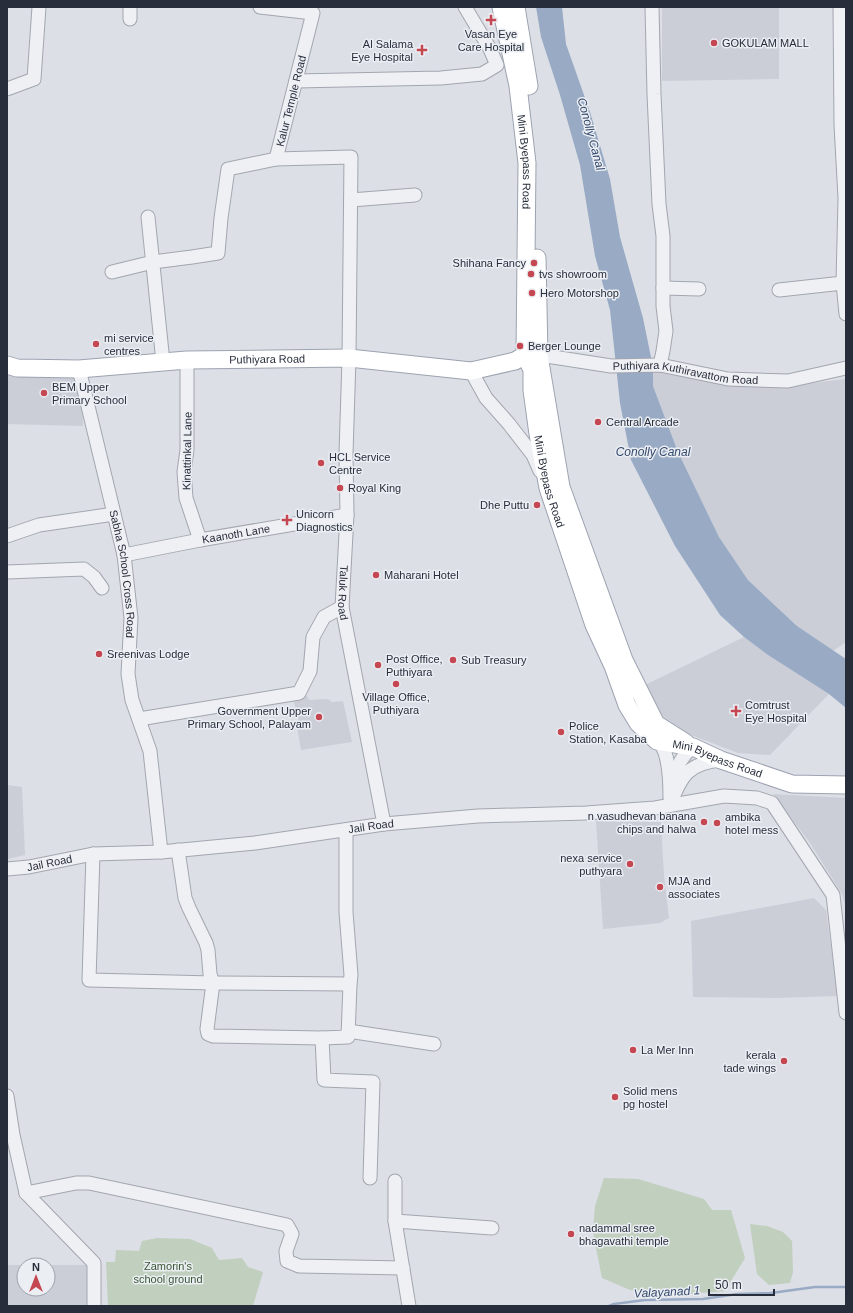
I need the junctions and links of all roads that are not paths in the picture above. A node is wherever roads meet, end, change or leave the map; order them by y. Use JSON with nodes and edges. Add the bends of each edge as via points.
{"nodes":[{"id":1,"x":39,"y":7,"type":"edge"},
{"id":2,"x":260,"y":7,"type":"edge"},
{"id":3,"x":465,"y":7,"type":"edge"},
{"id":4,"x":501,"y":7,"type":"edge"},
{"id":5,"x":516,"y":7,"type":"edge"},
{"id":6,"x":652,"y":7,"type":"edge"},
{"id":7,"x":840,"y":7,"type":"edge"},
{"id":8,"x":296,"y":81,"type":"junction"},
{"id":9,"x":7,"y":89,"type":"edge"},
{"id":10,"x":843,"y":125,"type":"edge"},
{"id":11,"x":276,"y":159,"type":"junction"},
{"id":12,"x":415,"y":195,"type":"dead end"},
{"id":13,"x":351,"y":200,"type":"junction"},
{"id":14,"x":148,"y":217,"type":"dead end"},
{"id":15,"x":153,"y":262,"type":"junction"},
{"id":16,"x":112,"y":272,"type":"dead end"},
{"id":17,"x":843,"y":283,"type":"junction"},
{"id":18,"x":663,"y":288,"type":"junction"},
{"id":19,"x":699,"y":288,"type":"dead end"},
{"id":20,"x":779,"y":290,"type":"dead end"},
{"id":21,"x":846,"y":314,"type":"edge"},
{"id":22,"x":532,"y":356,"type":"junction"},
{"id":23,"x":349,"y":358,"type":"junction"},
{"id":24,"x":187,"y":360,"type":"junction"},
{"id":25,"x":163,"y":362,"type":"junction"},
{"id":26,"x":7,"y":365,"type":"edge"},
{"id":27,"x":660,"y":365,"type":"junction"},
{"id":28,"x":846,"y":368,"type":"edge"},
{"id":29,"x":79,"y":369,"type":"junction"},
{"id":30,"x":471,"y":371,"type":"junction"},
{"id":31,"x":548,"y":488,"type":"junction"},
{"id":32,"x":114,"y":514,"type":"junction"},
{"id":33,"x":347,"y":515,"type":"junction"},
{"id":34,"x":7,"y":536,"type":"edge"},
{"id":35,"x":200,"y":540,"type":"junction"},
{"id":36,"x":124,"y":554,"type":"junction"},
{"id":37,"x":7,"y":572,"type":"edge"},
{"id":38,"x":102,"y":588,"type":"dead end"},
{"id":39,"x":342,"y":607,"type":"junction"},
{"id":40,"x":138,"y":719,"type":"junction"},
{"id":41,"x":657,"y":741,"type":"junction"},
{"id":42,"x":693,"y":747,"type":"junction"},
{"id":43,"x":721,"y":760,"type":"junction"},
{"id":44,"x":846,"y":785,"type":"edge"},
{"id":45,"x":670,"y":805,"type":"junction"},
{"id":46,"x":384,"y":824,"type":"junction"},
{"id":47,"x":346,"y":830,"type":"junction"},
{"id":48,"x":178,"y":850,"type":"junction"},
{"id":49,"x":161,"y":852,"type":"junction"},
{"id":50,"x":93,"y":854,"type":"junction"},
{"id":51,"x":7,"y":869,"type":"edge"},
{"id":52,"x":213,"y":983,"type":"junction"},
{"id":53,"x":350,"y":984,"type":"junction"},
{"id":54,"x":846,"y":1013,"type":"edge"},
{"id":55,"x":348,"y":1031,"type":"junction"},
{"id":56,"x":322,"y":1038,"type":"junction"},
{"id":57,"x":434,"y":1044,"type":"dead end"},
{"id":58,"x":7,"y":1096,"type":"edge"},
{"id":59,"x":370,"y":1178,"type":"dead end"},
{"id":60,"x":395,"y":1181,"type":"dead end"},
{"id":61,"x":26,"y":1192,"type":"junction"},
{"id":62,"x":395,"y":1221,"type":"junction"},
{"id":63,"x":492,"y":1228,"type":"dead end"},
{"id":64,"x":403,"y":1268,"type":"junction"},
{"id":65,"x":94,"y":1306,"type":"edge"},
{"id":66,"x":409,"y":1306,"type":"edge"}],
"edges":[{"from":1,"to":9,"type":"street","via":[[34,79]]},
{"from":2,"to":8,"type":"street","name":"Kalur Temple Road","via":[[313,13]]},
{"from":3,"to":8,"type":"street","via":[[497,65],[482,74],[441,78]]},
{"from":4,"to":22,"type":"main road","name":"Mini Byepass Road","via":[[518,86],[527,163]]},
{"from":5,"to":22,"type":"main road","via":[[529,86],[536,178]]},
{"from":6,"to":18,"type":"street"},
{"from":7,"to":10,"type":"street"},
{"from":8,"to":11,"type":"street","name":"Kalur Temple Road"},
{"from":10,"to":17,"type":"street"},
{"from":11,"to":13,"type":"street","name":"Kalur Temple Road","via":[[351,157]]},
{"from":11,"to":15,"type":"street","via":[[228,169],[218,252]]},
{"from":12,"to":13,"type":"street"},
{"from":13,"to":23,"type":"street","name":"Kalur Temple Road"},
{"from":14,"to":15,"type":"street"},
{"from":15,"to":16,"type":"street"},
{"from":15,"to":25,"type":"street"},
{"from":17,"to":20,"type":"street"},
{"from":17,"to":21,"type":"street"},
{"from":18,"to":19,"type":"street"},
{"from":18,"to":27,"type":"street","via":[[666,331]]},
{"from":22,"to":27,"type":"street","name":"Puthiyara Kuthiravattom Road","via":[[611,366]]},
{"from":22,"to":30,"type":"main road","name":"Puthiyara Road"},
{"from":22,"to":31,"type":"main road","name":"Mini Byepass Road","via":[[532,390]]},
{"from":22,"to":42,"type":"main road","via":[[561,487],[624,660],[656,724]]},
{"from":23,"to":24,"type":"main road","name":"Puthiyara Road"},
{"from":23,"to":30,"type":"main road","name":"Puthiyara Road"},
{"from":23,"to":33,"type":"street","name":"Taluk Road"},
{"from":24,"to":25,"type":"main road","name":"Puthiyara Road"},
{"from":24,"to":35,"type":"street","name":"Kinattinkal Lane","via":[[187,450],[184,472],[186,498]]},
{"from":25,"to":29,"type":"main road","name":"Puthiyara Road"},
{"from":26,"to":29,"type":"main road","name":"Puthiyara Road","via":[[17,368]]},
{"from":27,"to":28,"type":"street","name":"Puthiyara Kuthiravattom Road","via":[[728,379],[788,381]]},
{"from":29,"to":32,"type":"street","name":"Sabha School Cross Road"},
{"from":30,"to":31,"type":"street","via":[[486,398],[533,455]]},
{"from":31,"to":41,"type":"main road","name":"Mini Byepass Road","via":[[594,624],[614,666],[627,705],[638,723]]},
{"from":32,"to":34,"type":"street","via":[[39,525]]},
{"from":32,"to":36,"type":"street","name":"Sabha School Cross Road"},
{"from":33,"to":35,"type":"street","name":"Kaanoth Lane"},
{"from":33,"to":39,"type":"street","name":"Taluk Road"},
{"from":35,"to":36,"type":"street","name":"Kaanoth Lane"},
{"from":36,"to":40,"type":"street","name":"Sabha School Cross Road","via":[[130,618],[128,674]]},
{"from":37,"to":38,"type":"street","via":[[84,569]]},
{"from":39,"to":40,"type":"street","via":[[324,618],[313,637],[310,671],[299,693]]},
{"from":39,"to":46,"type":"street","name":"Taluk Road"},
{"from":40,"to":49,"type":"street","name":"Sabha School Cross Road","via":[[150,751]]},
{"from":41,"to":42,"type":"main road","name":"Mini Byepass Road"},
{"from":41,"to":45,"type":"street","via":[[663,747],[665,755]]},
{"from":42,"to":43,"type":"main road","name":"Mini Byepass Road"},
{"from":42,"to":45,"type":"street","via":[[679,762]]},
{"from":43,"to":44,"type":"main road","name":"Mini Byepass Road","via":[[792,784]]},
{"from":43,"to":45,"type":"street","via":[[698,764],[690,770],[677,787]]},
{"from":45,"to":46,"type":"street","name":"Jail Road","via":[[586,813],[478,816]]},
{"from":45,"to":54,"type":"street","name":"Jail Road","via":[[724,796],[757,798],[772,803],[833,895]]},
{"from":46,"to":47,"type":"street","name":"Jail Road"},
{"from":47,"to":48,"type":"street","name":"Jail Road","via":[[255,843]]},
{"from":47,"to":53,"type":"street","via":[[346,912]]},
{"from":48,"to":49,"type":"street","name":"Jail Road"},
{"from":48,"to":52,"type":"street","via":[[185,898],[206,943]]},
{"from":49,"to":50,"type":"street","name":"Jail Road"},
{"from":50,"to":51,"type":"street","name":"Jail Road"},
{"from":50,"to":52,"type":"street","via":[[90,980]]},
{"from":52,"to":53,"type":"street"},
{"from":52,"to":56,"type":"street","via":[[208,1034]]},
{"from":53,"to":55,"type":"street"},
{"from":55,"to":56,"type":"street","via":[[348,1037]]},
{"from":55,"to":57,"type":"street"},
{"from":56,"to":59,"type":"street","via":[[324,1080],[373,1082]]},
{"from":58,"to":61,"type":"street"},
{"from":60,"to":62,"type":"street"},
{"from":61,"to":64,"type":"street","via":[[89,1183],[287,1225],[292,1234],[286,1251],[287,1261],[299,1266]]},
{"from":61,"to":65,"type":"street","via":[[94,1263]]},
{"from":62,"to":63,"type":"street"},
{"from":62,"to":64,"type":"street"},
{"from":64,"to":66,"type":"street"}]}
